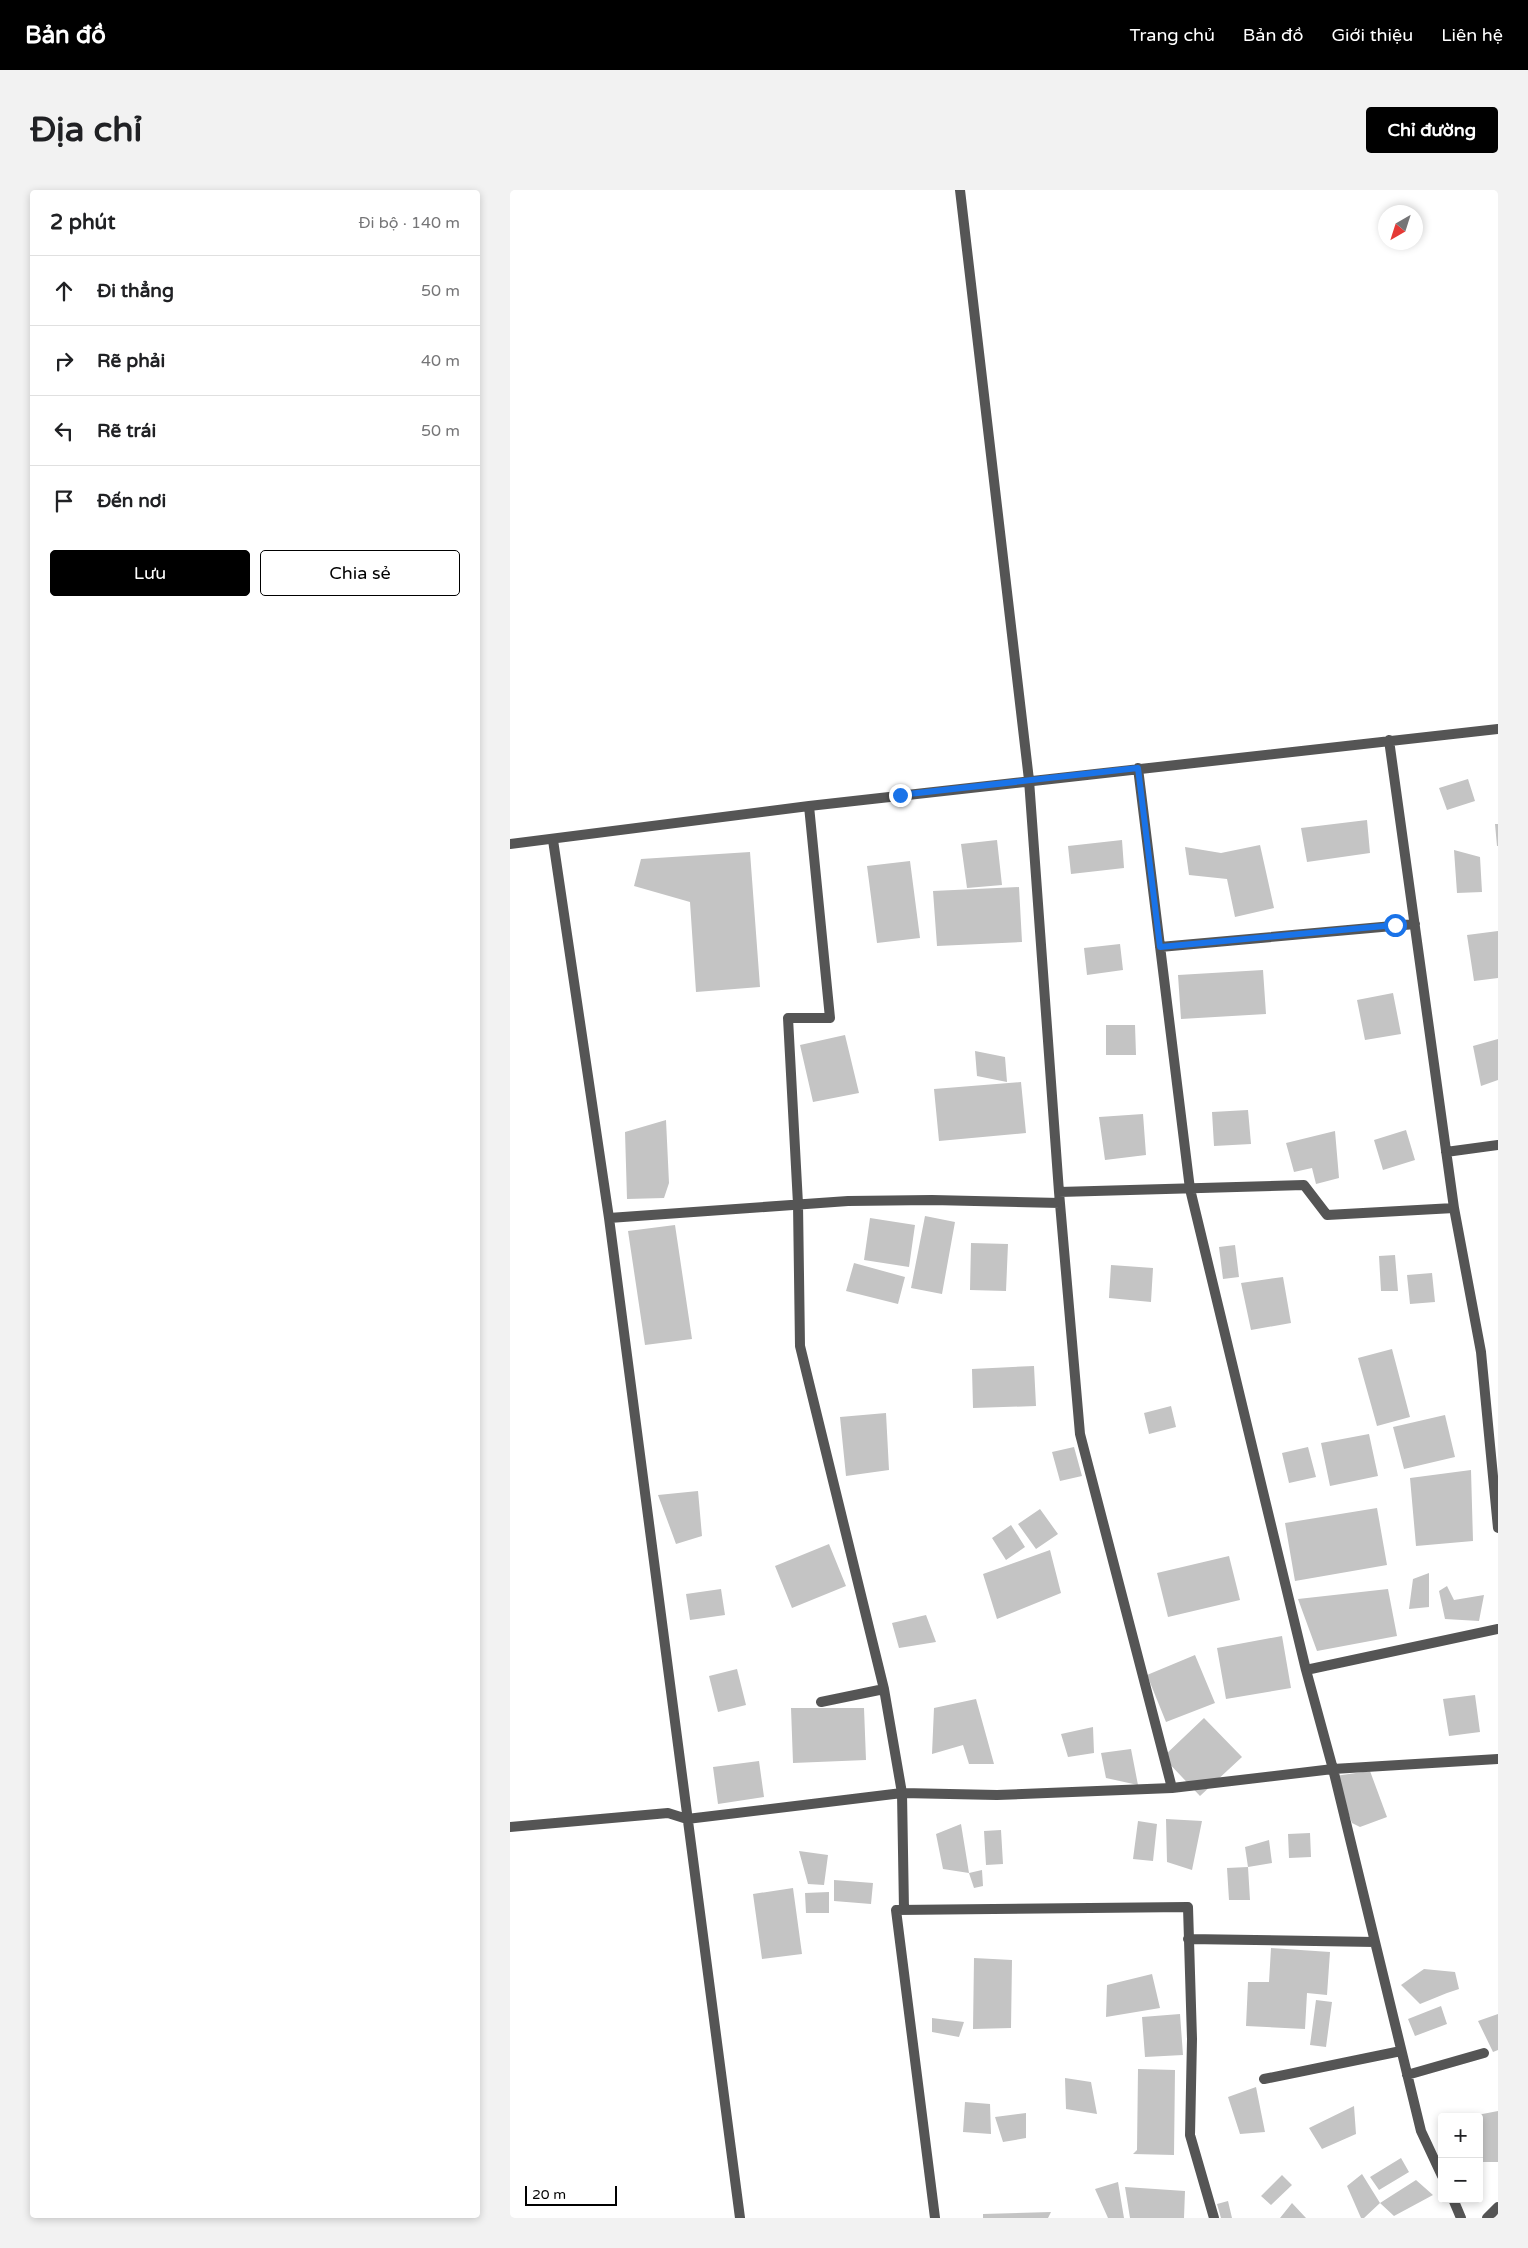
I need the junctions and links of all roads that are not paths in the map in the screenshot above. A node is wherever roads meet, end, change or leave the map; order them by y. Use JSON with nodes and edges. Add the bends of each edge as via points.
{"nodes":[{"id":1,"x":960,"y":190,"type":"edge"},
{"id":2,"x":1498,"y":729,"type":"edge"},
{"id":3,"x":1389,"y":740,"type":"junction"},
{"id":4,"x":1138,"y":768,"type":"junction"},
{"id":5,"x":1029,"y":780,"type":"junction"},
{"id":6,"x":809,"y":806,"type":"junction"},
{"id":7,"x":553,"y":840,"type":"junction"},
{"id":8,"x":510,"y":844,"type":"edge"},
{"id":9,"x":1415,"y":924,"type":"junction"},
{"id":10,"x":1160,"y":947,"type":"junction"},
{"id":11,"x":1498,"y":1146,"type":"edge"},
{"id":12,"x":1446,"y":1152,"type":"junction"},
{"id":13,"x":1190,"y":1189,"type":"junction"},
{"id":14,"x":1059,"y":1198,"type":"junction"},
{"id":15,"x":798,"y":1204,"type":"junction"},
{"id":16,"x":1454,"y":1208,"type":"junction"},
{"id":17,"x":609,"y":1218,"type":"junction"},
{"id":18,"x":1498,"y":1528,"type":"edge"},
{"id":19,"x":1498,"y":1629,"type":"edge"},
{"id":20,"x":1306,"y":1670,"type":"junction"},
{"id":21,"x":884,"y":1689,"type":"junction"},
{"id":22,"x":821,"y":1702,"type":"dead end"},
{"id":23,"x":1498,"y":1759,"type":"edge"},
{"id":24,"x":1334,"y":1769,"type":"junction"},
{"id":25,"x":1172,"y":1788,"type":"junction"},
{"id":26,"x":902,"y":1793,"type":"junction"},
{"id":27,"x":687,"y":1819,"type":"junction"},
{"id":28,"x":510,"y":1827,"type":"edge"},
{"id":29,"x":904,"y":1910,"type":"junction"},
{"id":30,"x":1188,"y":1939,"type":"junction"},
{"id":31,"x":1375,"y":1942,"type":"junction"},
{"id":32,"x":1402,"y":2051,"type":"junction"},
{"id":33,"x":1484,"y":2053,"type":"dead end"},
{"id":34,"x":1407,"y":2075,"type":"junction"},
{"id":35,"x":1264,"y":2079,"type":"dead end"},
{"id":36,"x":1438,"y":2167,"type":"edge"},
{"id":37,"x":1454,"y":2203,"type":"edge"},
{"id":38,"x":1498,"y":2207,"type":"edge"},
{"id":39,"x":740,"y":2218,"type":"edge"},
{"id":40,"x":935,"y":2218,"type":"edge"},
{"id":41,"x":1214,"y":2218,"type":"edge"},
{"id":42,"x":1461,"y":2218,"type":"edge"},
{"id":43,"x":1486,"y":2218,"type":"edge"}],
"edges":[{"from":1,"to":5,"type":"street"},
{"from":2,"to":3,"type":"street"},
{"from":3,"to":4,"type":"street"},
{"from":3,"to":9,"type":"street"},
{"from":4,"to":5,"type":"street"},
{"from":4,"to":10,"type":"street"},
{"from":5,"to":6,"type":"street"},
{"from":5,"to":14,"type":"street"},
{"from":6,"to":7,"type":"street"},
{"from":6,"to":15,"type":"street","via":[[830,1018],[788,1018]]},
{"from":7,"to":8,"type":"street"},
{"from":7,"to":17,"type":"street"},
{"from":9,"to":10,"type":"street"},
{"from":9,"to":12,"type":"street"},
{"from":10,"to":13,"type":"street"},
{"from":11,"to":12,"type":"street"},
{"from":12,"to":16,"type":"street"},
{"from":13,"to":14,"type":"street"},
{"from":13,"to":16,"type":"street","via":[[1304,1185],[1327,1215]]},
{"from":13,"to":20,"type":"street"},
{"from":14,"to":15,"type":"street"},
{"from":14,"to":25,"type":"street","via":[[1080,1434]]},
{"from":15,"to":17,"type":"street"},
{"from":15,"to":21,"type":"street","via":[[800,1346]]},
{"from":16,"to":18,"type":"street","via":[[1481,1352]]},
{"from":17,"to":27,"type":"street"},
{"from":19,"to":20,"type":"street"},
{"from":20,"to":24,"type":"street"},
{"from":21,"to":22,"type":"street"},
{"from":21,"to":26,"type":"street"},
{"from":23,"to":24,"type":"street"},
{"from":24,"to":25,"type":"street"},
{"from":24,"to":31,"type":"street"},
{"from":25,"to":26,"type":"street","via":[[997,1795]]},
{"from":26,"to":27,"type":"street"},
{"from":26,"to":29,"type":"street"},
{"from":27,"to":28,"type":"street","via":[[668,1813]]},
{"from":27,"to":39,"type":"street"},
{"from":29,"to":30,"type":"street","via":[[1188,1907]]},
{"from":29,"to":40,"type":"street","via":[[896,1910]]},
{"from":30,"to":31,"type":"street"},
{"from":30,"to":41,"type":"street","via":[[1192,2038],[1190,2135]]},
{"from":31,"to":32,"type":"street"},
{"from":32,"to":34,"type":"street"},
{"from":32,"to":35,"type":"street"},
{"from":33,"to":34,"type":"street"},
{"from":34,"to":36,"type":"street","via":[[1421,2131]]},
{"from":37,"to":42,"type":"street"},
{"from":38,"to":43,"type":"street"}]}
